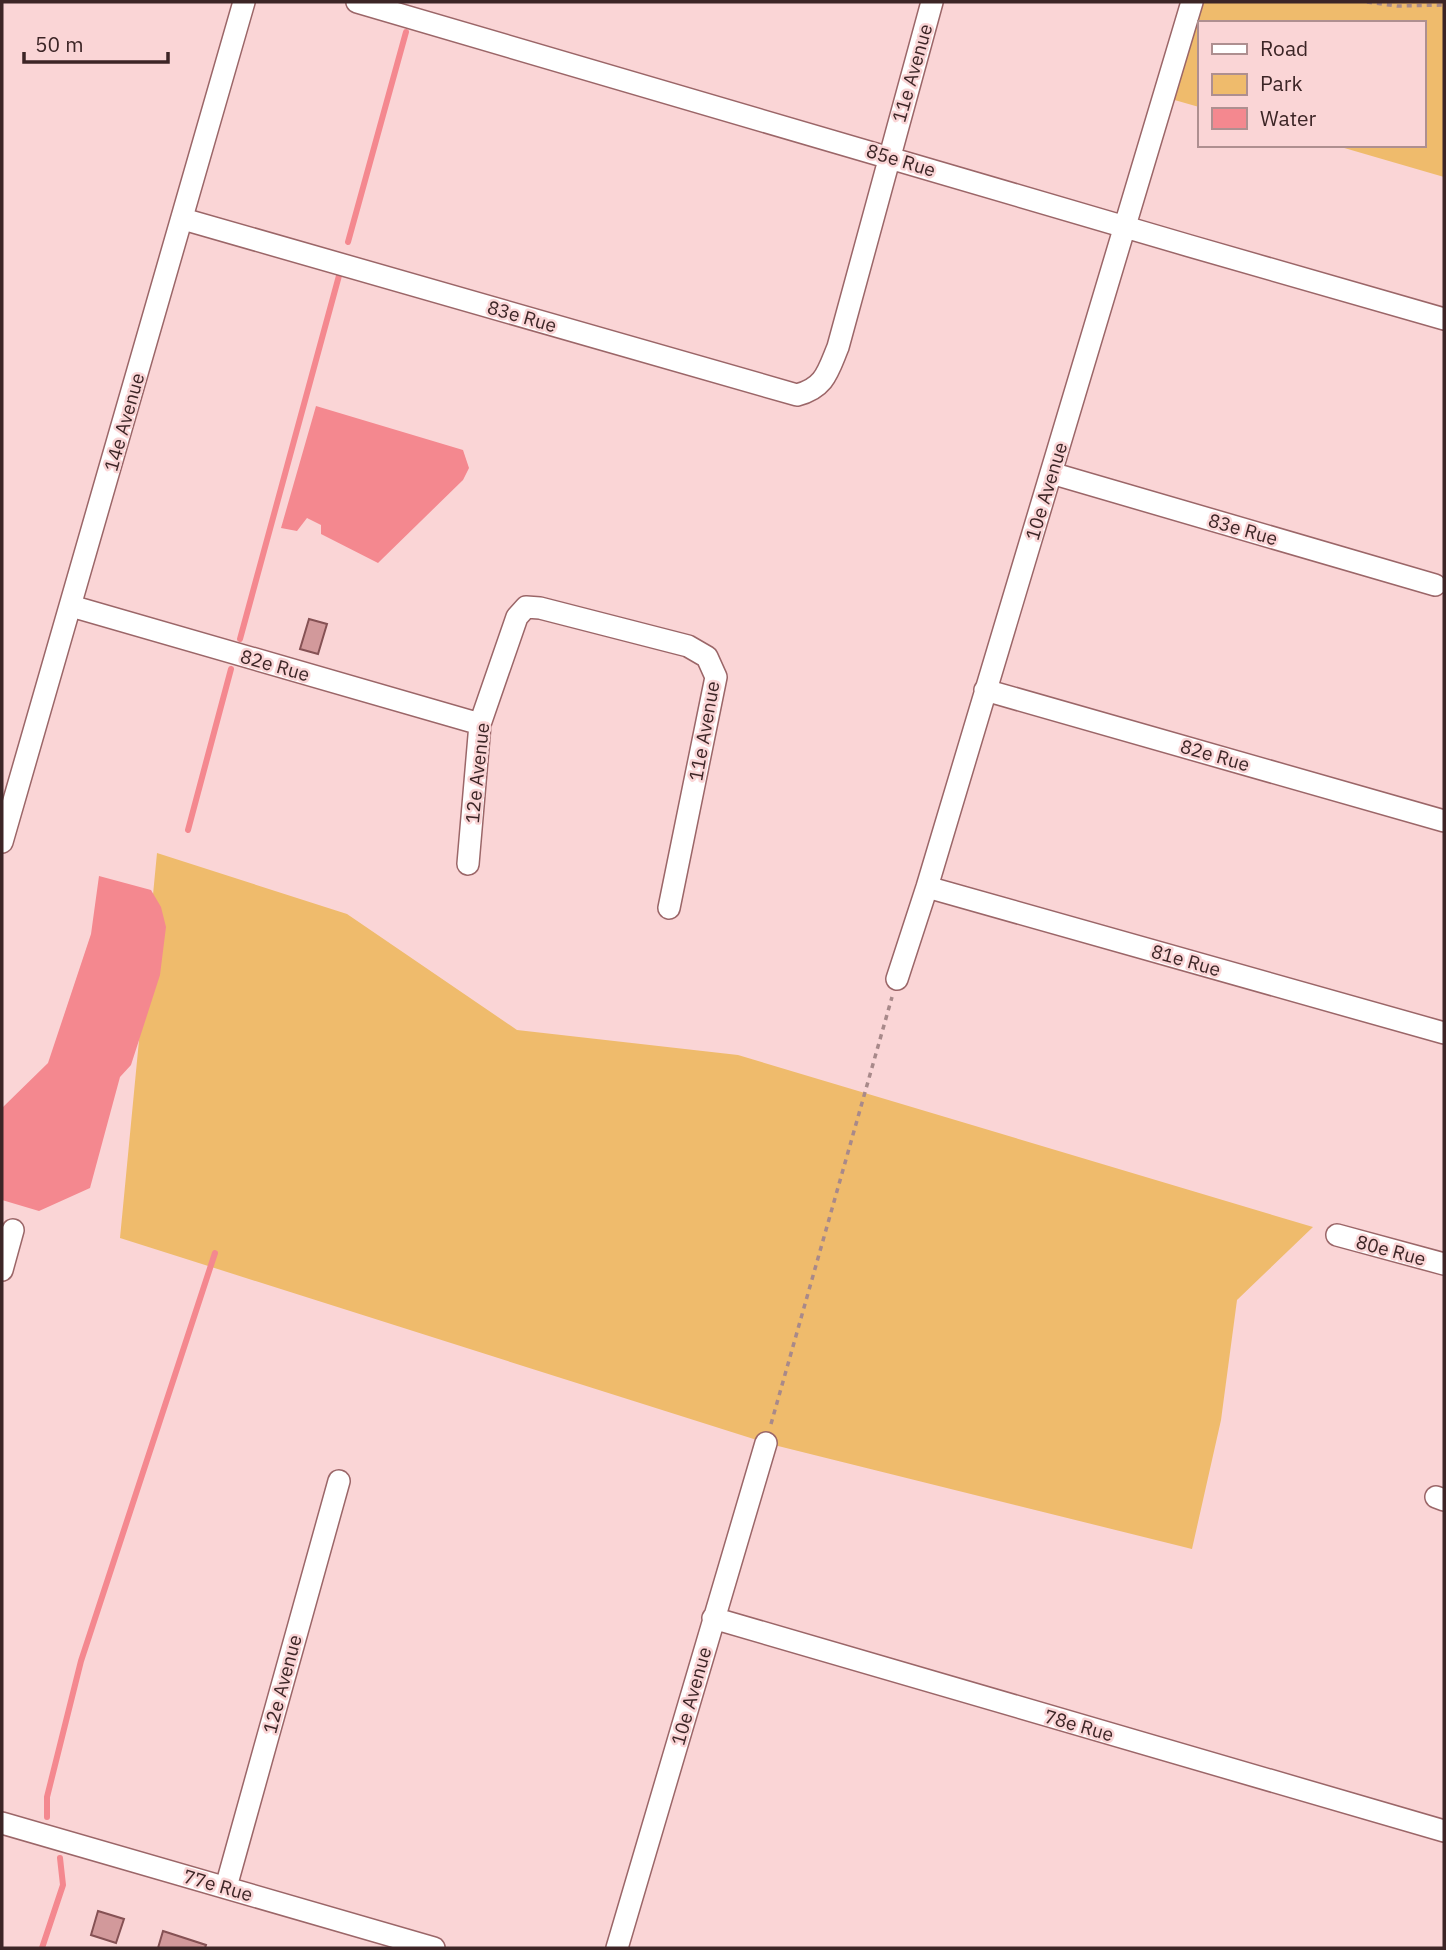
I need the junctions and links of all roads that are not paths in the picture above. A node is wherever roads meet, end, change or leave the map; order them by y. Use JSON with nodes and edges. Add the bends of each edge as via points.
{"nodes":[{"id":1,"x":244,"y":2,"type":"edge"},
{"id":2,"x":357,"y":2,"type":"edge"},
{"id":3,"x":932,"y":2,"type":"edge"},
{"id":4,"x":1192,"y":2,"type":"edge"},
{"id":5,"x":888,"y":156,"type":"junction"},
{"id":6,"x":183,"y":219,"type":"junction"},
{"id":7,"x":1126,"y":228,"type":"junction"},
{"id":8,"x":1444,"y":319,"type":"edge"},
{"id":9,"x":838,"y":347,"type":"joint"},
{"id":10,"x":1051,"y":472,"type":"junction"},
{"id":11,"x":1435,"y":585,"type":"dead end"},
{"id":12,"x":71,"y":606,"type":"junction"},
{"id":13,"x":526,"y":607,"type":"joint"},
{"id":14,"x":985,"y":690,"type":"junction"},
{"id":15,"x":480,"y":724,"type":"junction"},
{"id":16,"x":1444,"y":821,"type":"edge"},
{"id":17,"x":2,"y":842,"type":"edge"},
{"id":18,"x":468,"y":864,"type":"dead end"},
{"id":19,"x":927,"y":887,"type":"junction"},
{"id":20,"x":669,"y":908,"type":"dead end"},
{"id":21,"x":897,"y":979,"type":"road end"},
{"id":22,"x":1444,"y":1033,"type":"edge"},
{"id":23,"x":13,"y":1230,"type":"dead end"},
{"id":24,"x":1337,"y":1235,"type":"dead end"},
{"id":25,"x":1444,"y":1264,"type":"edge"},
{"id":26,"x":2,"y":1270,"type":"edge"},
{"id":27,"x":766,"y":1443,"type":"road end"},
{"id":28,"x":339,"y":1481,"type":"dead end"},
{"id":29,"x":713,"y":1618,"type":"junction"},
{"id":30,"x":2,"y":1823,"type":"edge"},
{"id":31,"x":1444,"y":1831,"type":"edge"},
{"id":32,"x":226,"y":1887,"type":"junction"},
{"id":33,"x":434,"y":1948,"type":"edge"},
{"id":34,"x":617,"y":1948,"type":"edge"}],
"edges":[{"from":1,"to":6,"type":"street","name":"14e Avenue"},
{"from":2,"to":5,"type":"street","name":"85e Rue"},
{"from":3,"to":5,"type":"street","name":"11e Avenue"},
{"from":4,"to":7,"type":"street","name":"10e Avenue"},
{"from":5,"to":7,"type":"street","name":"85e Rue"},
{"from":5,"to":9,"type":"street","name":"11e Avenue"},
{"from":6,"to":9,"type":"street","name":"83e Rue","via":[[797,395],[818,386]]},
{"from":6,"to":12,"type":"street","name":"14e Avenue"},
{"from":7,"to":8,"type":"street","name":"85e Rue"},
{"from":7,"to":10,"type":"street","name":"10e Avenue"},
{"from":10,"to":11,"type":"street","name":"83e Rue"},
{"from":10,"to":14,"type":"street","name":"10e Avenue"},
{"from":12,"to":15,"type":"street","name":"82e Rue"},
{"from":12,"to":17,"type":"street","name":"14e Avenue"},
{"from":13,"to":15,"type":"street","name":"12e Avenue","via":[[517,617]]},
{"from":13,"to":20,"type":"street","name":"11e Avenue","via":[[688,646],[707,657],[716,677]]},
{"from":14,"to":16,"type":"street","name":"82e Rue"},
{"from":14,"to":19,"type":"street","name":"10e Avenue"},
{"from":15,"to":18,"type":"street","name":"12e Avenue"},
{"from":19,"to":21,"type":"street","name":"10e Avenue"},
{"from":19,"to":22,"type":"street","name":"81e Rue"},
{"from":23,"to":26,"type":"street"},
{"from":24,"to":25,"type":"street","name":"80e Rue"},
{"from":27,"to":29,"type":"street","name":"10e Avenue"},
{"from":28,"to":32,"type":"street","name":"12e Avenue"},
{"from":29,"to":31,"type":"street","name":"78e Rue"},
{"from":29,"to":34,"type":"street","name":"10e Avenue"},
{"from":30,"to":32,"type":"street","name":"77e Rue"},
{"from":32,"to":33,"type":"street","name":"77e Rue"}]}
